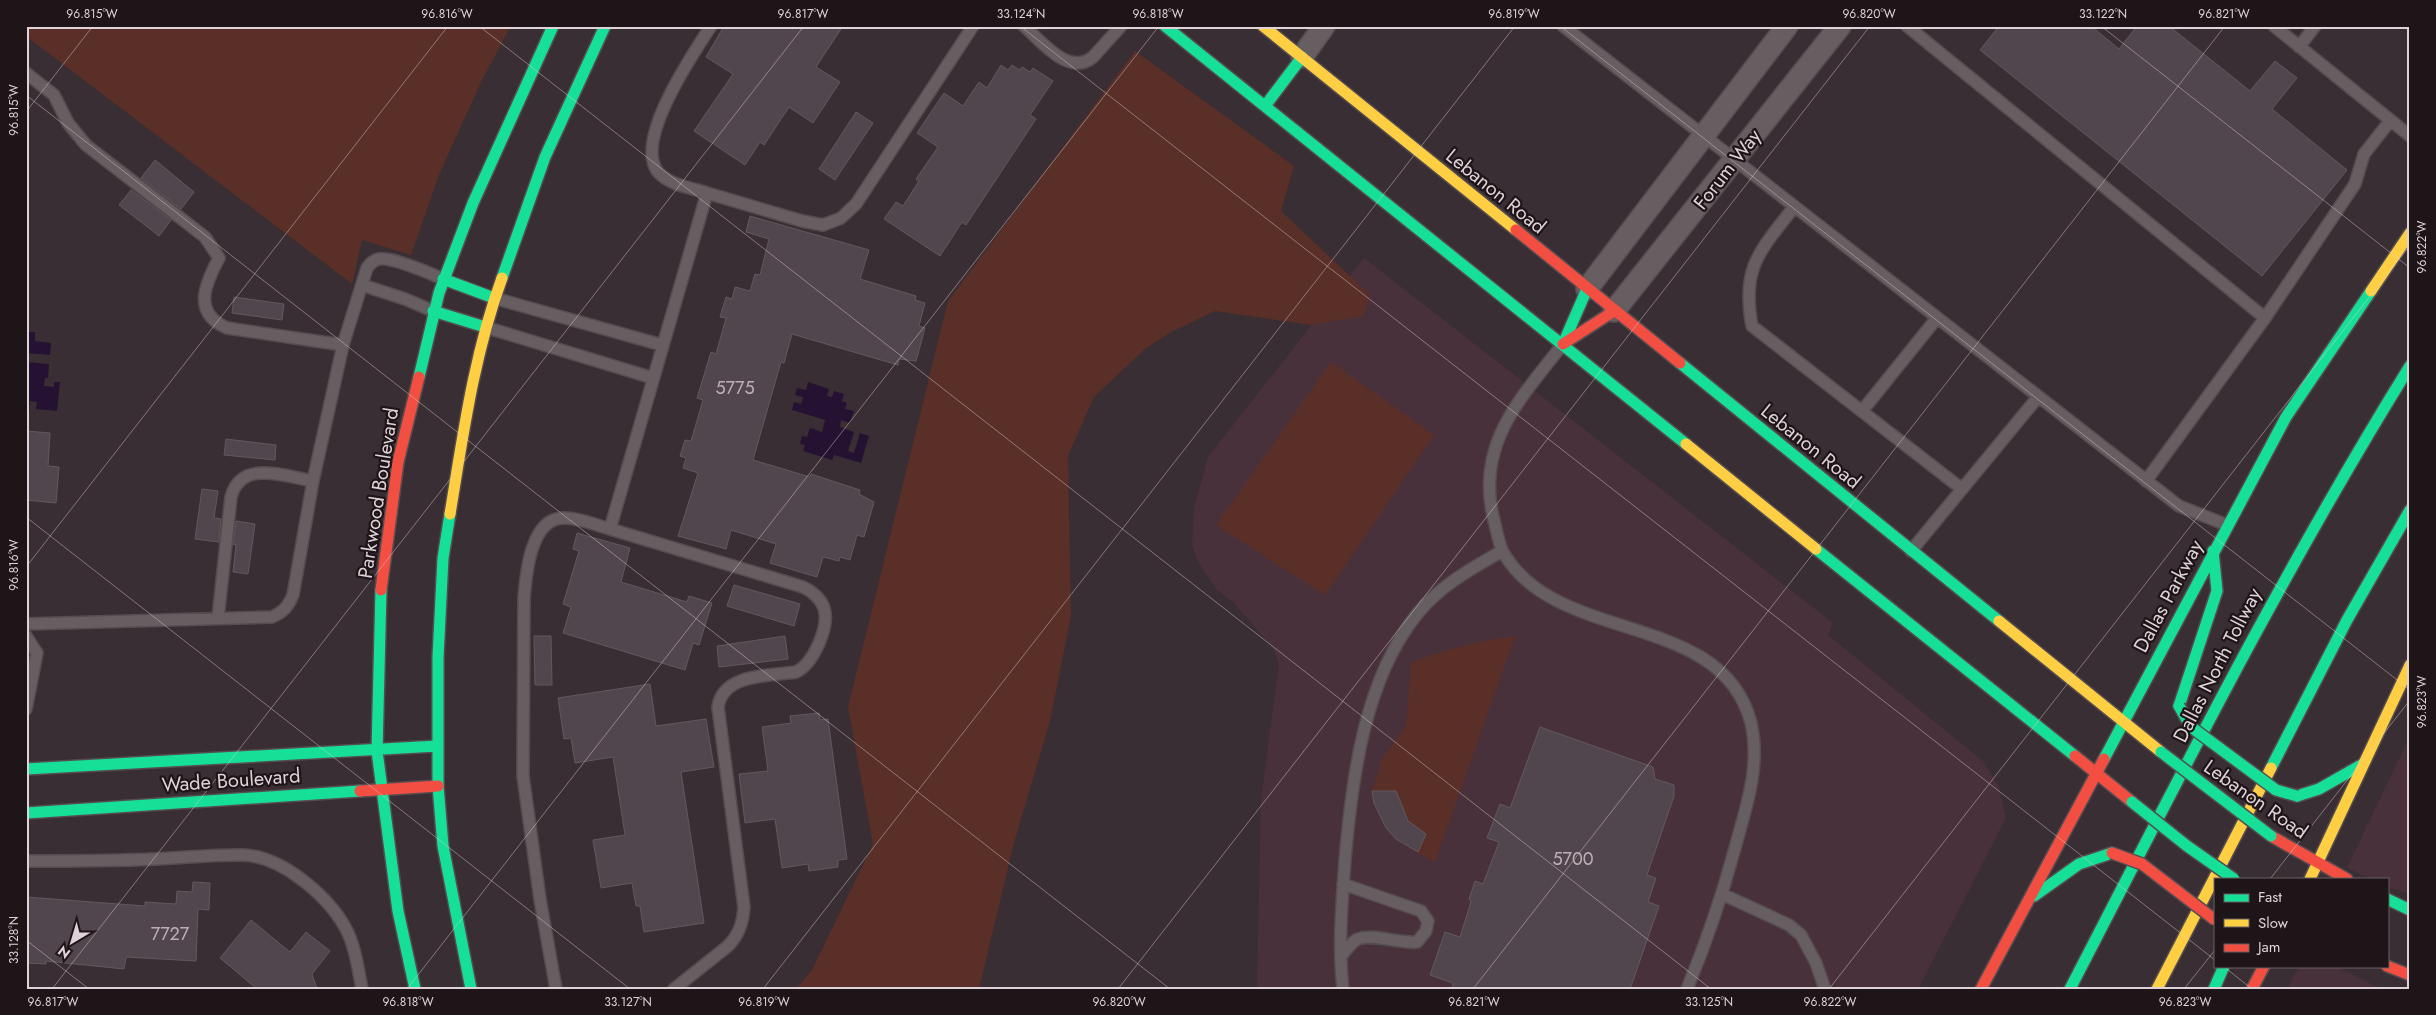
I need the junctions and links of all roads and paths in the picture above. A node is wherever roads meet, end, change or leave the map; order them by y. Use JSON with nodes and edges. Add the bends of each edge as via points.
{"nodes":[{"id":1,"x":553,"y":26,"type":"edge"},
{"id":2,"x":605,"y":26,"type":"edge"},
{"id":3,"x":711,"y":26,"type":"edge"},
{"id":4,"x":973,"y":26,"type":"edge"},
{"id":5,"x":1024,"y":26,"type":"edge"},
{"id":6,"x":1121,"y":26,"type":"edge"},
{"id":7,"x":1165,"y":26,"type":"edge"},
{"id":8,"x":1263,"y":26,"type":"edge"},
{"id":9,"x":1324,"y":26,"type":"edge"},
{"id":10,"x":1563,"y":26,"type":"edge"},
{"id":11,"x":1787,"y":26,"type":"edge"},
{"id":12,"x":1840,"y":26,"type":"edge"},
{"id":13,"x":1907,"y":26,"type":"edge"},
{"id":14,"x":2274,"y":26,"type":"edge"},
{"id":15,"x":2315,"y":26,"type":"edge"},
{"id":16,"x":2299,"y":47,"type":"junction"},
{"id":17,"x":1302,"y":57,"type":"junction"},
{"id":18,"x":26,"y":74,"type":"edge"},
{"id":19,"x":1265,"y":106,"type":"junction"},
{"id":20,"x":2390,"y":121,"type":"junction"},
{"id":21,"x":1701,"y":136,"type":"junction"},
{"id":22,"x":2410,"y":136,"type":"edge"},
{"id":23,"x":1734,"y":160,"type":"junction"},
{"id":24,"x":707,"y":193,"type":"junction"},
{"id":25,"x":1794,"y":208,"type":"junction"},
{"id":26,"x":2410,"y":233,"type":"edge"},
{"id":27,"x":443,"y":279,"type":"junction"},
{"id":28,"x":362,"y":285,"type":"junction"},
{"id":29,"x":1587,"y":289,"type":"junction"},
{"id":30,"x":494,"y":298,"type":"junction"},
{"id":31,"x":433,"y":311,"type":"junction"},
{"id":32,"x":1614,"y":311,"type":"junction"},
{"id":33,"x":1936,"y":318,"type":"junction"},
{"id":34,"x":2265,"y":318,"type":"junction"},
{"id":35,"x":485,"y":327,"type":"junction"},
{"id":36,"x":1563,"y":344,"type":"junction"},
{"id":37,"x":343,"y":345,"type":"junction"},
{"id":38,"x":662,"y":345,"type":"junction"},
{"id":39,"x":2410,"y":366,"type":"edge"},
{"id":40,"x":653,"y":378,"type":"junction"},
{"id":41,"x":2038,"y":397,"type":"junction"},
{"id":42,"x":1862,"y":411,"type":"junction"},
{"id":43,"x":313,"y":481,"type":"junction"},
{"id":44,"x":2146,"y":481,"type":"junction"},
{"id":45,"x":1962,"y":489,"type":"junction"},
{"id":46,"x":2410,"y":510,"type":"edge"},
{"id":47,"x":2227,"y":525,"type":"junction"},
{"id":48,"x":610,"y":529,"type":"junction"},
{"id":49,"x":1911,"y":550,"type":"junction"},
{"id":50,"x":1502,"y":551,"type":"junction"},
{"id":51,"x":2213,"y":551,"type":"junction"},
{"id":52,"x":218,"y":618,"type":"junction"},
{"id":53,"x":26,"y":624,"type":"edge"},
{"id":54,"x":26,"y":636,"type":"edge"},
{"id":55,"x":2410,"y":665,"type":"edge"},
{"id":56,"x":26,"y":709,"type":"edge"},
{"id":57,"x":2122,"y":720,"type":"junction"},
{"id":58,"x":437,"y":746,"type":"junction"},
{"id":59,"x":377,"y":751,"type":"junction"},
{"id":60,"x":2363,"y":764,"type":"junction"},
{"id":61,"x":26,"y":769,"type":"edge"},
{"id":62,"x":2095,"y":772,"type":"junction"},
{"id":63,"x":438,"y":786,"type":"junction"},
{"id":64,"x":382,"y":789,"type":"junction"},
{"id":65,"x":26,"y":813,"type":"edge"},
{"id":66,"x":26,"y":862,"type":"edge"},
{"id":67,"x":2318,"y":864,"type":"junction"},
{"id":68,"x":2214,"y":878,"type":"edge"},
{"id":69,"x":2214,"y":878,"type":"edge"},
{"id":70,"x":2233,"y":878,"type":"edge"},
{"id":71,"x":2311,"y":878,"type":"edge"},
{"id":72,"x":2345,"y":878,"type":"edge"},
{"id":73,"x":1343,"y":884,"type":"junction"},
{"id":74,"x":1722,"y":894,"type":"junction"},
{"id":75,"x":2388,"y":900,"type":"edge"},
{"id":76,"x":2024,"y":904,"type":"junction"},
{"id":77,"x":2410,"y":910,"type":"edge"},
{"id":78,"x":2214,"y":919,"type":"edge"},
{"id":79,"x":1341,"y":956,"type":"junction"},
{"id":80,"x":2388,"y":966,"type":"edge"},
{"id":81,"x":2223,"y":968,"type":"edge"},
{"id":82,"x":2263,"y":968,"type":"edge"},
{"id":83,"x":2410,"y":975,"type":"edge"},
{"id":84,"x":1688,"y":986,"type":"edge"},
{"id":85,"x":362,"y":989,"type":"edge"},
{"id":86,"x":415,"y":989,"type":"edge"},
{"id":87,"x":471,"y":989,"type":"edge"},
{"id":88,"x":556,"y":989,"type":"edge"},
{"id":89,"x":674,"y":989,"type":"edge"},
{"id":90,"x":1343,"y":989,"type":"edge"},
{"id":91,"x":1700,"y":989,"type":"edge"},
{"id":92,"x":1825,"y":989,"type":"edge"},
{"id":93,"x":1981,"y":989,"type":"edge"},
{"id":94,"x":2070,"y":989,"type":"edge"},
{"id":95,"x":2157,"y":989,"type":"edge"},
{"id":96,"x":2214,"y":989,"type":"edge"},
{"id":97,"x":2252,"y":989,"type":"edge"}],
"edges":[{"from":1,"to":27,"type":"main road","name":"Parkwood Boulevard"},
{"from":2,"to":30,"type":"main road","via":[[545,157]]},
{"from":3,"to":24,"type":"lane","via":[[686,64],[662,112],[652,149],[654,164],[664,177]]},
{"from":4,"to":24,"type":"lane","via":[[856,204],[841,218],[823,225]]},
{"from":5,"to":6,"type":"lane","via":[[1056,55],[1077,64],[1093,57]]},
{"from":7,"to":19,"type":"main road"},
{"from":8,"to":17,"type":"main road","name":"Lebanon Road"},
{"from":9,"to":17,"type":"street"},
{"from":10,"to":21,"type":"lane"},
{"from":11,"to":21,"type":"street","name":"Forum Way"},
{"from":12,"to":23,"type":"street","name":"Forum Way"},
{"from":13,"to":34,"type":"lane"},
{"from":14,"to":16,"type":"lane"},
{"from":15,"to":16,"type":"lane"},
{"from":16,"to":20,"type":"lane"},
{"from":17,"to":19,"type":"main road"},
{"from":17,"to":29,"type":"main road","name":"Lebanon Road"},
{"from":18,"to":37,"type":"lane","via":[[54,95],[68,123],[86,145],[205,237],[219,258],[209,277],[204,298],[209,317],[217,324]]},
{"from":19,"to":36,"type":"main road"},
{"from":20,"to":22,"type":"lane"},
{"from":20,"to":34,"type":"lane","via":[[2364,154],[2355,184]]},
{"from":21,"to":23,"type":"lane"},
{"from":21,"to":29,"type":"street","name":"Forum Way"},
{"from":23,"to":25,"type":"lane"},
{"from":23,"to":32,"type":"street","name":"Forum Way"},
{"from":24,"to":38,"type":"lane"},
{"from":25,"to":33,"type":"lane"},
{"from":25,"to":42,"type":"lane","via":[[1761,249],[1749,279],[1752,326]]},
{"from":26,"to":47,"type":"main road","name":"Dallas Parkway","via":[[2286,417]]},
{"from":27,"to":28,"type":"lane","via":[[377,259],[367,268]]},
{"from":27,"to":30,"type":"main road"},
{"from":27,"to":31,"type":"main road","name":"Parkwood Boulevard"},
{"from":28,"to":31,"type":"lane"},
{"from":28,"to":37,"type":"lane"},
{"from":29,"to":32,"type":"main road","name":"Lebanon Road"},
{"from":29,"to":36,"type":"main road"},
{"from":30,"to":35,"type":"main road"},
{"from":30,"to":38,"type":"lane"},
{"from":31,"to":35,"type":"main road"},
{"from":31,"to":59,"type":"main road","name":"Parkwood Boulevard","via":[[398,462],[381,578]]},
{"from":32,"to":36,"type":"main road"},
{"from":32,"to":49,"type":"main road","name":"Lebanon Road"},
{"from":33,"to":41,"type":"lane"},
{"from":33,"to":42,"type":"lane"},
{"from":34,"to":44,"type":"lane"},
{"from":35,"to":40,"type":"lane"},
{"from":35,"to":58,"type":"main road","via":[[463,434],[443,558]]},
{"from":36,"to":50,"type":"lane","via":[[1517,402],[1497,442],[1490,491],[1492,514]]},
{"from":36,"to":62,"type":"main road"},
{"from":37,"to":43,"type":"lane"},
{"from":38,"to":40,"type":"lane"},
{"from":39,"to":94,"type":"main road","name":"Dallas North Tollway","via":[[2357,449],[2287,572]]},
{"from":40,"to":48,"type":"lane"},
{"from":41,"to":44,"type":"lane"},
{"from":41,"to":45,"type":"lane"},
{"from":42,"to":45,"type":"lane"},
{"from":43,"to":52,"type":"lane","via":[[289,606],[272,617]]},
{"from":43,"to":52,"type":"lane","via":[[258,472],[238,481],[232,497]]},
{"from":44,"to":47,"type":"lane","via":[[2179,506]]},
{"from":45,"to":49,"type":"lane"},
{"from":46,"to":69,"type":"main road","via":[[2347,620]]},
{"from":47,"to":51,"type":"main road","name":"Dallas Parkway"},
{"from":48,"to":88,"type":"lane","via":[[565,517],[550,521],[537,537],[526,574],[523,776]]},
{"from":48,"to":89,"type":"lane","via":[[803,587],[816,596],[826,615],[816,653],[805,668],[739,681],[719,698],[744,918],[736,938]]},
{"from":49,"to":57,"type":"main road","name":"Lebanon Road"},
{"from":50,"to":73,"type":"lane","via":[[1438,592],[1405,630],[1390,658],[1371,705],[1359,754],[1350,805]]},
{"from":50,"to":74,"type":"lane","via":[[1524,579],[1558,602],[1700,656],[1732,686],[1750,722],[1755,766]]},
{"from":51,"to":57,"type":"main road","name":"Dallas Parkway"},
{"from":51,"to":60,"type":"main road","bridge":true,"via":[[2217,591],[2179,706],[2191,727],[2276,790],[2297,796],[2319,789]]},
{"from":52,"to":53,"type":"lane"},
{"from":54,"to":56,"type":"lane","via":[[37,653]]},
{"from":55,"to":60,"type":"main road"},
{"from":57,"to":62,"type":"main road","name":"Dallas Parkway"},
{"from":57,"to":67,"type":"main road","name":"Lebanon Road","bridge":true,"via":[[2271,836]]},
{"from":58,"to":59,"type":"main road","name":"Wade Boulevard"},
{"from":58,"to":63,"type":"main road"},
{"from":59,"to":61,"type":"main road","name":"Wade Boulevard"},
{"from":59,"to":64,"type":"main road","name":"Parkwood Boulevard"},
{"from":60,"to":67,"type":"main road"},
{"from":62,"to":70,"type":"main road","bridge":true},
{"from":62,"to":76,"type":"main road","name":"Dallas Parkway"},
{"from":63,"to":64,"type":"main road","name":"Wade Boulevard"},
{"from":63,"to":87,"type":"main road","via":[[443,846]]},
{"from":64,"to":65,"type":"main road","name":"Wade Boulevard"},
{"from":64,"to":86,"type":"main road","name":"Parkwood Boulevard","via":[[398,911]]},
{"from":66,"to":85,"type":"lane","via":[[244,855],[275,864],[328,902],[345,928]]},
{"from":67,"to":71,"type":"main road"},
{"from":67,"to":72,"type":"main road","name":"Lebanon Road"},
{"from":68,"to":95,"type":"main road"},
{"from":73,"to":79,"type":"lane"},
{"from":73,"to":79,"type":"lane","via":[[1421,911],[1428,921],[1426,931],[1417,942],[1370,937],[1357,939]]},
{"from":74,"to":84,"type":"lane"},
{"from":74,"to":92,"type":"lane","via":[[1789,925],[1801,935]]},
{"from":75,"to":77,"type":"main road"},
{"from":76,"to":78,"type":"main road","bridge":true,"via":[[2075,864],[2091,856],[2112,853],[2142,864]]},
{"from":76,"to":93,"type":"main road","name":"Dallas Parkway"},
{"from":79,"to":90,"type":"lane"},
{"from":80,"to":83,"type":"main road"},
{"from":81,"to":96,"type":"main road"},
{"from":82,"to":97,"type":"main road"},
{"from":84,"to":91,"type":"lane"}]}
